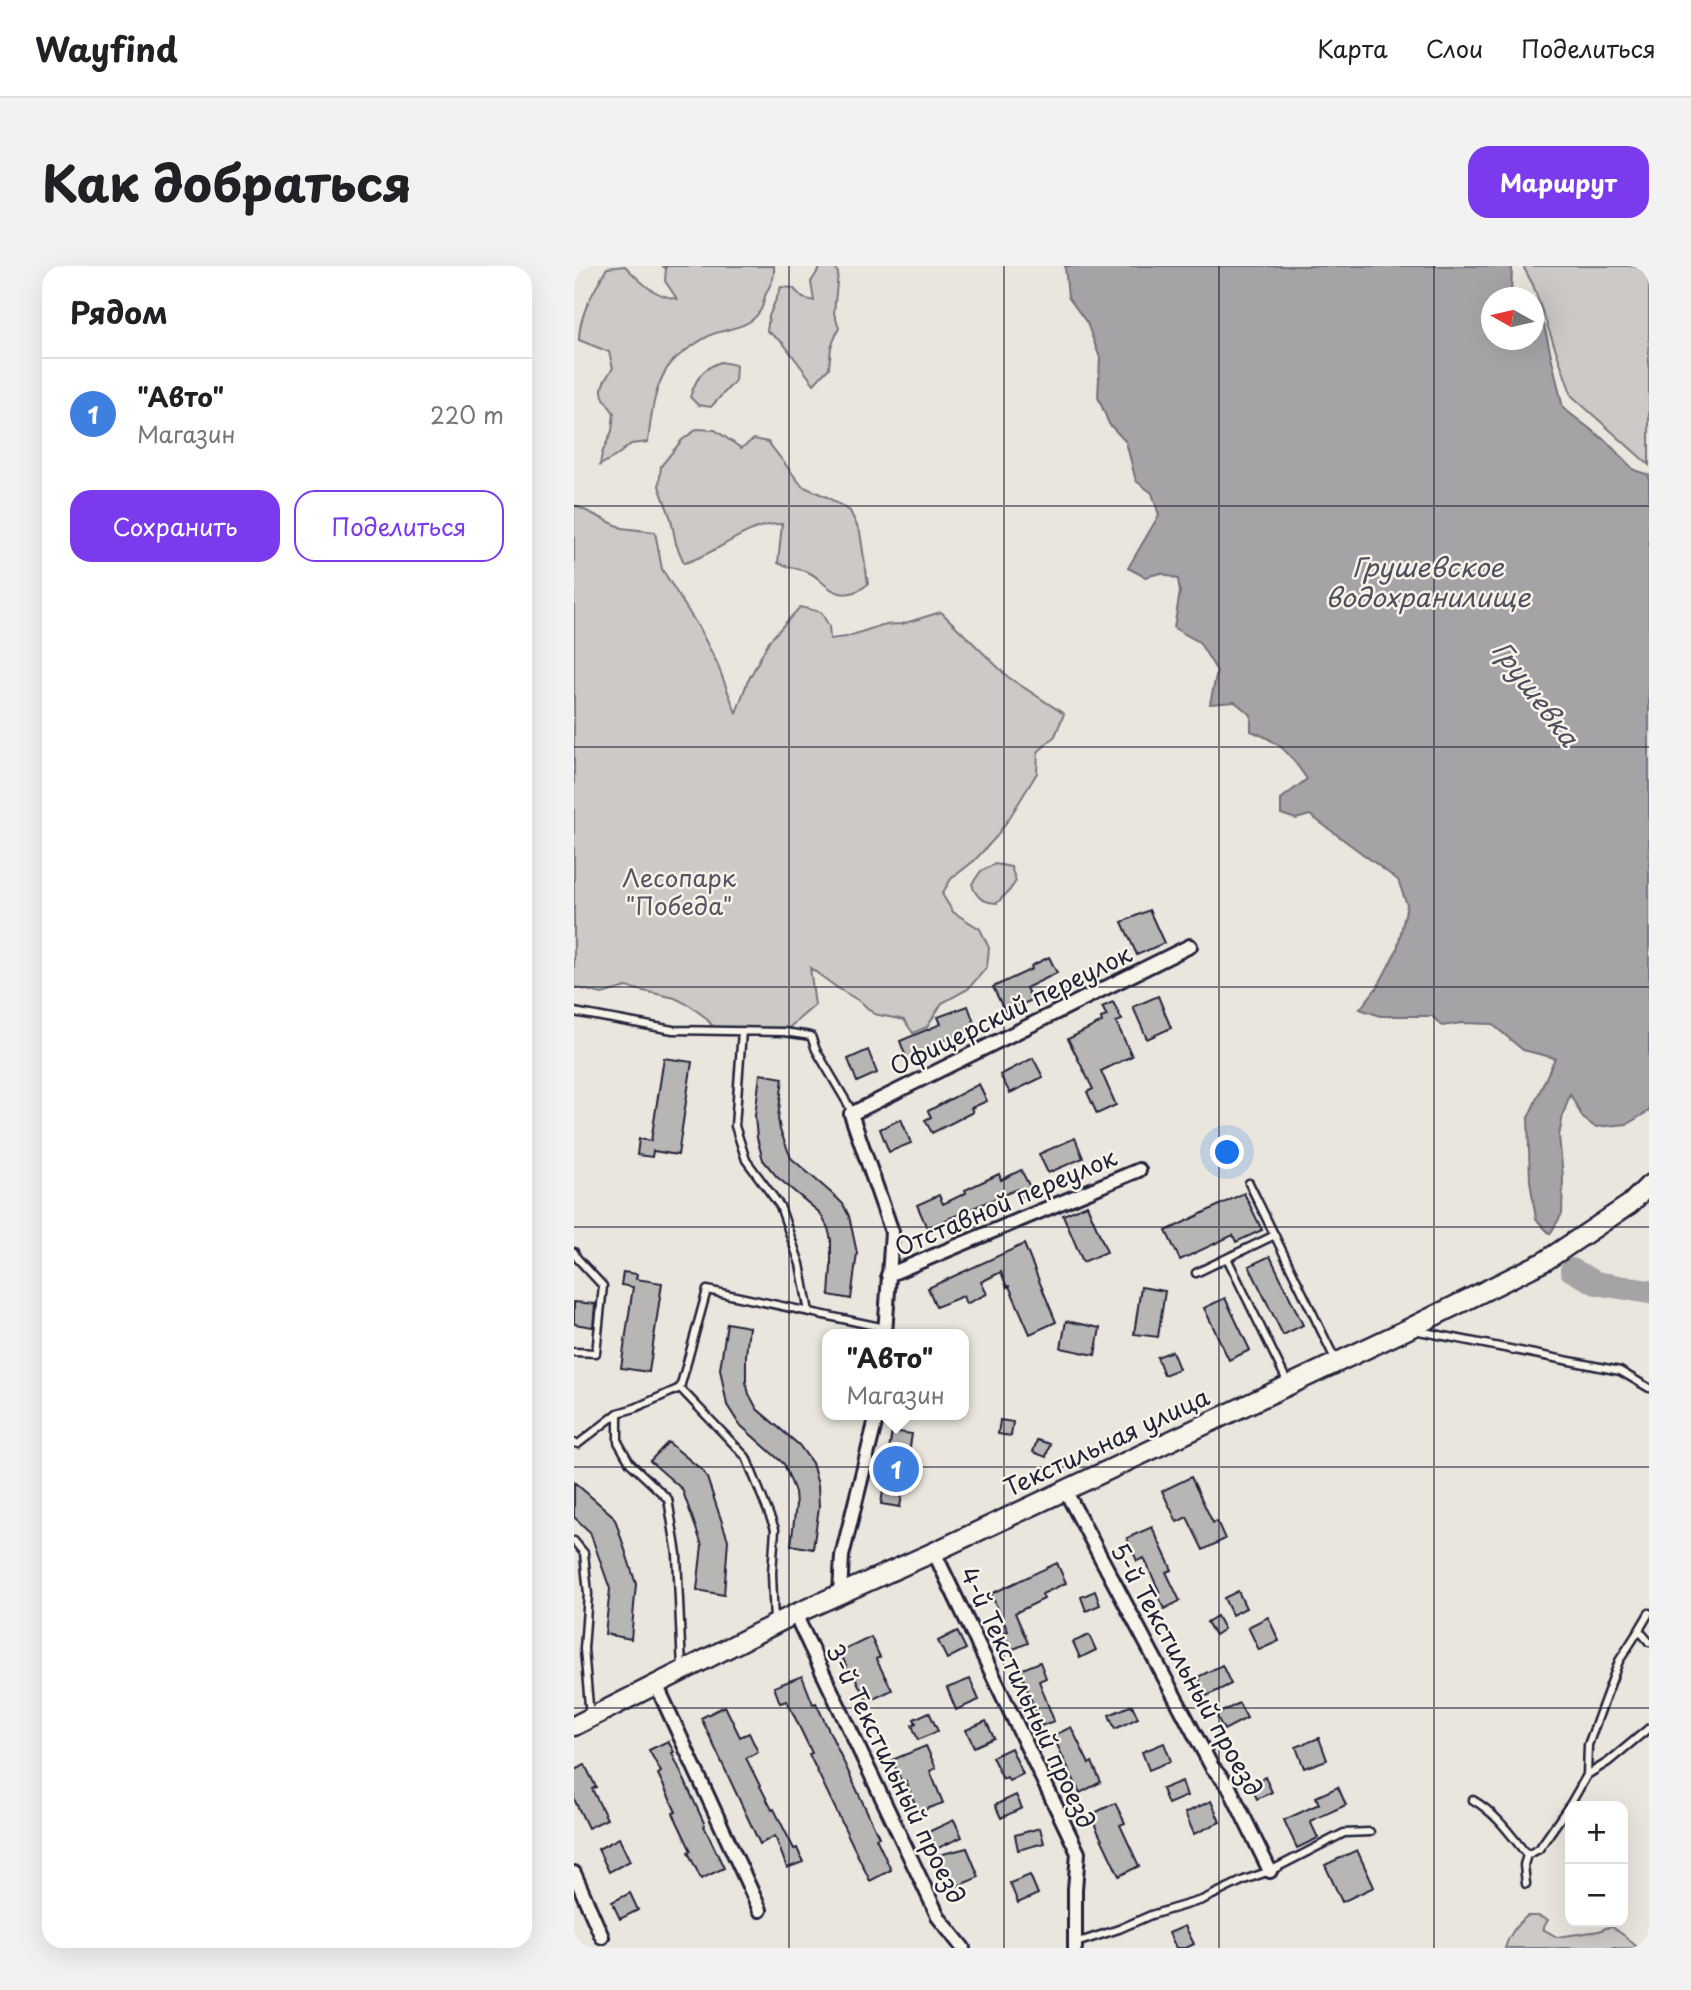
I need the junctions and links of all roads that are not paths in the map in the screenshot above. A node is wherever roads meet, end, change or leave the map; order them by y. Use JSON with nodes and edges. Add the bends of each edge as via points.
{"nodes":[{"id":1,"x":1190,"y":946,"type":"dead end"},
{"id":2,"x":574,"y":1012,"type":"edge"},
{"id":3,"x":742,"y":1031,"type":"junction"},
{"id":4,"x":851,"y":1114,"type":"junction"},
{"id":5,"x":1139,"y":1170,"type":"dead end"},
{"id":6,"x":1249,"y":1183,"type":"dead end"},
{"id":7,"x":1649,"y":1185,"type":"edge"},
{"id":8,"x":1275,"y":1235,"type":"junction"},
{"id":9,"x":574,"y":1252,"type":"edge"},
{"id":10,"x":1227,"y":1258,"type":"junction"},
{"id":11,"x":1196,"y":1273,"type":"dead end"},
{"id":12,"x":888,"y":1275,"type":"junction"},
{"id":13,"x":809,"y":1312,"type":"junction"},
{"id":14,"x":877,"y":1329,"type":"edge"},
{"id":15,"x":885,"y":1329,"type":"edge"},
{"id":16,"x":1408,"y":1329,"type":"junction"},
{"id":17,"x":574,"y":1352,"type":"edge"},
{"id":18,"x":1337,"y":1363,"type":"junction"},
{"id":19,"x":1289,"y":1385,"type":"junction"},
{"id":20,"x":680,"y":1388,"type":"junction"},
{"id":21,"x":1649,"y":1388,"type":"edge"},
{"id":22,"x":618,"y":1413,"type":"junction"},
{"id":23,"x":876,"y":1420,"type":"edge"},
{"id":24,"x":574,"y":1443,"type":"edge"},
{"id":25,"x":1065,"y":1490,"type":"junction"},
{"id":26,"x":574,"y":1541,"type":"edge"},
{"id":27,"x":934,"y":1552,"type":"junction"},
{"id":28,"x":840,"y":1593,"type":"junction"},
{"id":29,"x":1649,"y":1613,"type":"edge"},
{"id":30,"x":795,"y":1615,"type":"junction"},
{"id":31,"x":774,"y":1625,"type":"junction"},
{"id":32,"x":1639,"y":1629,"type":"junction"},
{"id":33,"x":1649,"y":1642,"type":"edge"},
{"id":34,"x":682,"y":1672,"type":"junction"},
{"id":35,"x":656,"y":1684,"type":"junction"},
{"id":36,"x":582,"y":1722,"type":"edge"},
{"id":37,"x":1649,"y":1728,"type":"edge"},
{"id":38,"x":1587,"y":1775,"type":"junction"},
{"id":39,"x":1473,"y":1800,"type":"dead end"},
{"id":40,"x":1370,"y":1832,"type":"dead end"},
{"id":41,"x":1527,"y":1855,"type":"junction"},
{"id":42,"x":1269,"y":1871,"type":"junction"},
{"id":43,"x":574,"y":1872,"type":"edge"},
{"id":44,"x":1526,"y":1884,"type":"dead end"},
{"id":45,"x":760,"y":1910,"type":"dead end"},
{"id":46,"x":602,"y":1937,"type":"dead end"},
{"id":47,"x":1072,"y":1944,"type":"edge"},
{"id":48,"x":963,"y":1948,"type":"edge"}],
"edges":[{"from":1,"to":4,"type":"street","name":"Офицерский переулок"},
{"from":2,"to":3,"type":"lane","via":[[673,1030]]},
{"from":3,"to":4,"type":"lane","via":[[811,1036]]},
{"from":3,"to":13,"type":"lane","via":[[736,1126],[747,1160],[780,1206],[800,1264]]},
{"from":4,"to":12,"type":"street","via":[[891,1232]]},
{"from":5,"to":12,"type":"street","name":"Отставной переулок"},
{"from":6,"to":8,"type":"lane"},
{"from":7,"to":16,"type":"main road","name":"Текстильная улица","via":[[1630,1204],[1545,1261]]},
{"from":8,"to":10,"type":"lane"},
{"from":8,"to":18,"type":"lane"},
{"from":9,"to":17,"type":"lane","via":[[603,1286],[596,1353]]},
{"from":10,"to":11,"type":"lane"},
{"from":10,"to":19,"type":"lane"},
{"from":12,"to":15,"type":"street"},
{"from":13,"to":14,"type":"lane"},
{"from":13,"to":20,"type":"lane","via":[[706,1290]]},
{"from":16,"to":18,"type":"main road","name":"Текстильная улица"},
{"from":16,"to":21,"type":"lane","via":[[1620,1371]]},
{"from":18,"to":19,"type":"main road","name":"Текстильная улица"},
{"from":19,"to":25,"type":"main road","name":"Текстильная улица"},
{"from":20,"to":22,"type":"lane"},
{"from":20,"to":31,"type":"lane","via":[[746,1457],[775,1529]]},
{"from":22,"to":24,"type":"lane"},
{"from":22,"to":34,"type":"lane","via":[[618,1442],[630,1463],[668,1499],[677,1554]]},
{"from":23,"to":28,"type":"street","via":[[842,1556]]},
{"from":25,"to":27,"type":"main road","name":"Текстильная улица"},
{"from":25,"to":42,"type":"street","name":"5-й Текстильный проезд","via":[[1212,1767],[1229,1787]]},
{"from":26,"to":36,"type":"lane","via":[[584,1553],[588,1594]]},
{"from":27,"to":28,"type":"main road","name":"Текстильная улица"},
{"from":27,"to":47,"type":"street","name":"4-й Текстильный проезд","via":[[1078,1853]]},
{"from":28,"to":30,"type":"main road","name":"Текстильная улица"},
{"from":29,"to":32,"type":"lane"},
{"from":30,"to":31,"type":"main road","name":"Текстильная улица"},
{"from":30,"to":48,"type":"street","name":"3-й Текстильный проезд","via":[[939,1918]]},
{"from":31,"to":34,"type":"main road","name":"Текстильная улица"},
{"from":32,"to":33,"type":"lane"},
{"from":32,"to":38,"type":"lane","via":[[1619,1661],[1588,1745]]},
{"from":34,"to":35,"type":"main road","name":"Текстильная улица"},
{"from":35,"to":36,"type":"main road","name":"Текстильная улица"},
{"from":35,"to":45,"type":"street"},
{"from":37,"to":38,"type":"lane"},
{"from":38,"to":41,"type":"lane","via":[[1539,1849]]},
{"from":39,"to":41,"type":"lane","via":[[1488,1809]]},
{"from":40,"to":42,"type":"lane","via":[[1344,1833]]},
{"from":41,"to":44,"type":"lane"},
{"from":42,"to":47,"type":"lane","via":[[1202,1900]]},
{"from":43,"to":46,"type":"street"}]}
